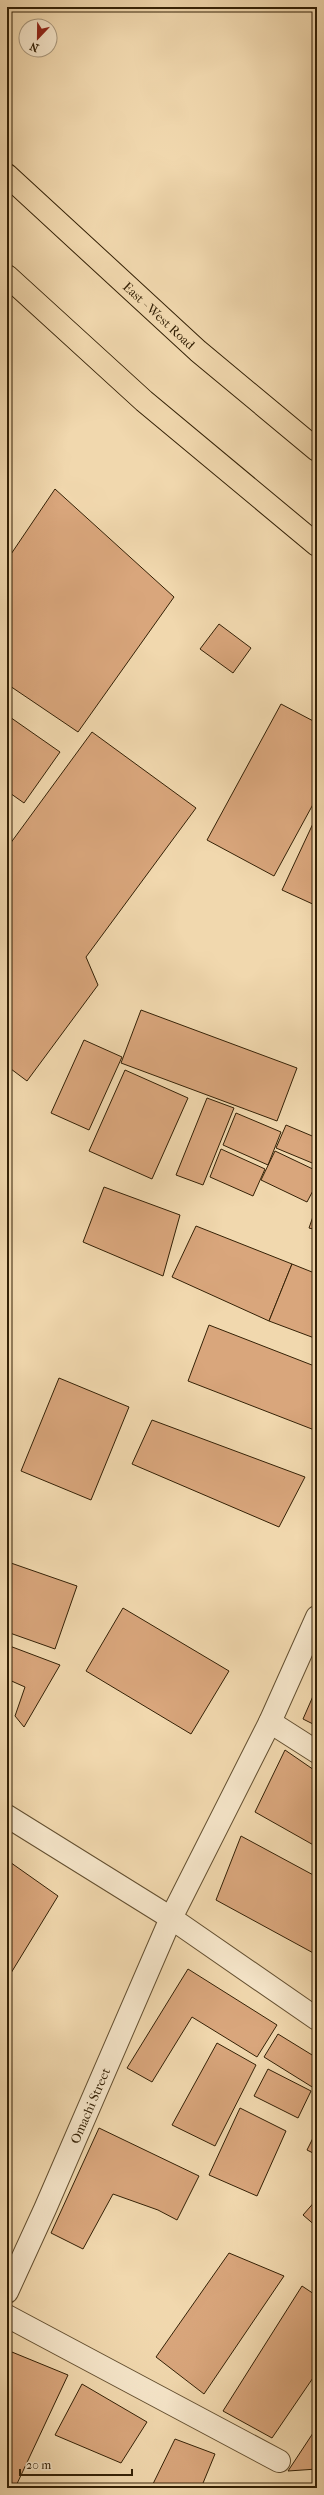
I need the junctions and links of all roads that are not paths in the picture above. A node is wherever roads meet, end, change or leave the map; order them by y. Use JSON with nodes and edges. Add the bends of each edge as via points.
{"nodes":[{"id":1,"x":7,"y":175,"type":"edge"},
{"id":2,"x":7,"y":276,"type":"edge"},
{"id":3,"x":317,"y":450,"type":"edge"},
{"id":4,"x":317,"y":545,"type":"edge"},
{"id":5,"x":317,"y":1617,"type":"edge"},
{"id":6,"x":270,"y":1722,"type":"junction"},
{"id":7,"x":317,"y":1752,"type":"edge"},
{"id":8,"x":7,"y":1816,"type":"edge"},
{"id":9,"x":170,"y":1918,"type":"junction"},
{"id":10,"x":317,"y":2019,"type":"edge"},
{"id":11,"x":7,"y":2292,"type":"edge"},
{"id":12,"x":7,"y":2316,"type":"edge"},
{"id":13,"x":279,"y":2461,"type":"dead end"}],
"edges":[{"from":1,"to":3,"type":"main road","name":"East - West Road","via":[[198,351]]},
{"from":2,"to":4,"type":"main road","via":[[144,402]]},
{"from":5,"to":6,"type":"street","name":"Omachi Street"},
{"from":6,"to":7,"type":"street"},
{"from":6,"to":9,"type":"street","name":"Omachi Street"},
{"from":8,"to":9,"type":"street"},
{"from":9,"to":10,"type":"street"},
{"from":9,"to":11,"type":"street","name":"Omachi Street","via":[[46,2209]]},
{"from":12,"to":13,"type":"street"}]}
